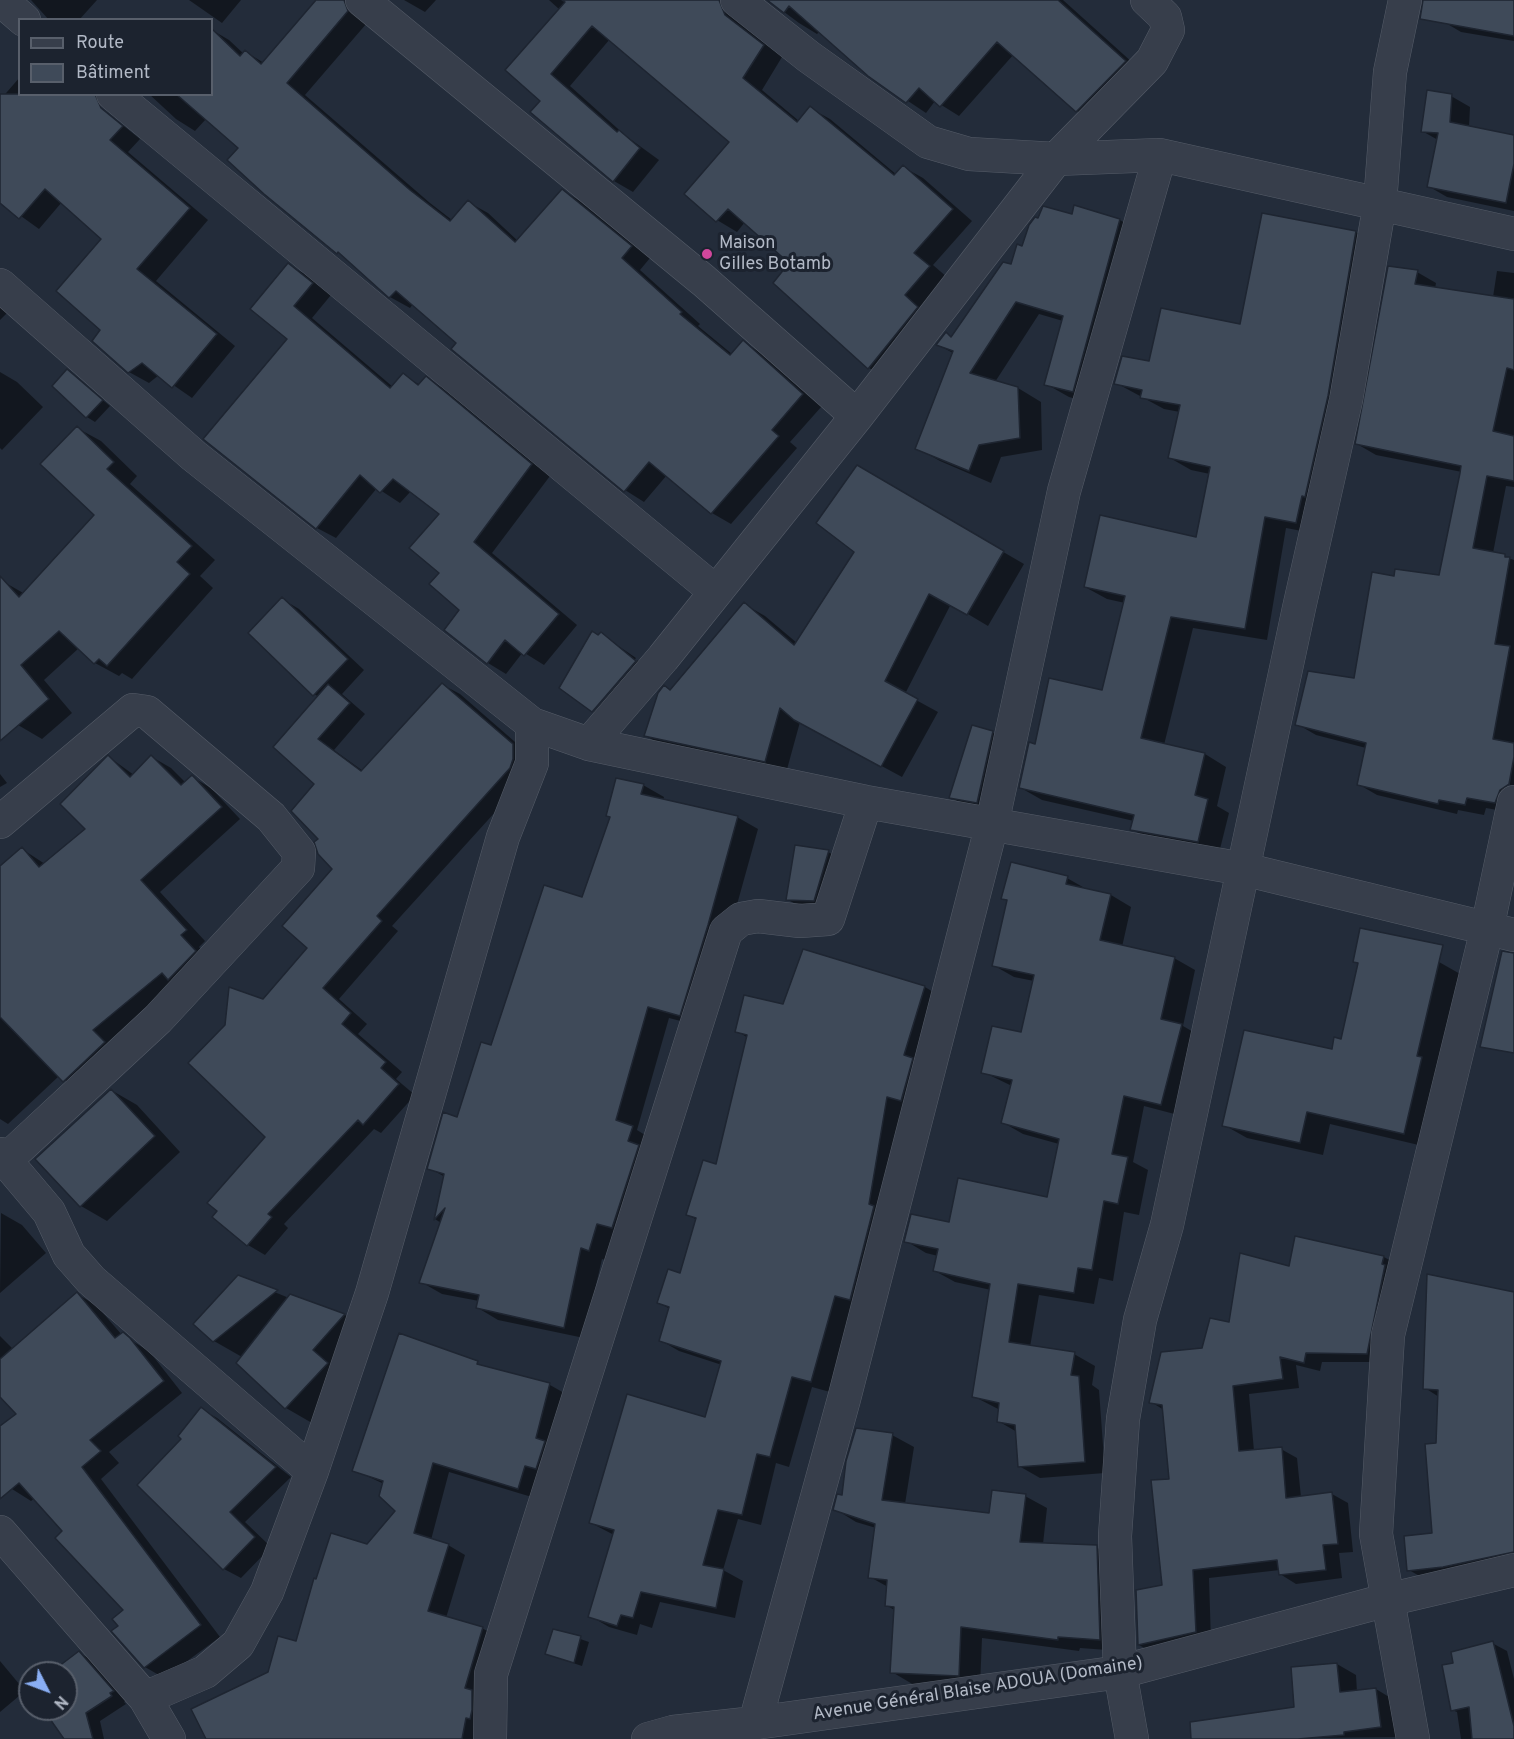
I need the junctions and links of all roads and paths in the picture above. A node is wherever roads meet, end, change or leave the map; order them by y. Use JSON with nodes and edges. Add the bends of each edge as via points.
{"nodes":[{"id":1,"x":1,"y":0,"type":"edge"},
{"id":2,"x":362,"y":0,"type":"edge"},
{"id":3,"x":737,"y":0,"type":"edge"},
{"id":4,"x":1147,"y":0,"type":"edge"},
{"id":5,"x":1406,"y":0,"type":"edge"},
{"id":6,"x":22,"y":18,"type":"edge"},
{"id":7,"x":115,"y":96,"type":"edge"},
{"id":8,"x":1160,"y":155,"type":"junction"},
{"id":9,"x":1056,"y":159,"type":"junction"},
{"id":10,"x":1380,"y":203,"type":"junction"},
{"id":11,"x":1514,"y":234,"type":"edge"},
{"id":12,"x":0,"y":285,"type":"edge"},
{"id":13,"x":857,"y":416,"type":"junction"},
{"id":14,"x":716,"y":592,"type":"junction"},
{"id":15,"x":532,"y":724,"type":"junction"},
{"id":16,"x":589,"y":744,"type":"junction"},
{"id":17,"x":866,"y":802,"type":"junction"},
{"id":18,"x":1514,"y":802,"type":"edge"},
{"id":19,"x":0,"y":822,"type":"edge"},
{"id":20,"x":992,"y":824,"type":"junction"},
{"id":21,"x":1243,"y":869,"type":"junction"},
{"id":22,"x":1501,"y":932,"type":"edge"},
{"id":23,"x":3,"y":1157,"type":"edge"},
{"id":24,"x":312,"y":1471,"type":"junction"},
{"id":25,"x":0,"y":1532,"type":"edge"},
{"id":26,"x":1514,"y":1570,"type":"edge"},
{"id":27,"x":1387,"y":1600,"type":"junction"},
{"id":28,"x":1120,"y":1672,"type":"junction"},
{"id":29,"x":145,"y":1698,"type":"junction"},
{"id":30,"x":755,"y":1723,"type":"junction"},
{"id":31,"x":665,"y":1737,"type":"edge"},
{"id":32,"x":169,"y":1739,"type":"edge"},
{"id":33,"x":490,"y":1739,"type":"edge"},
{"id":34,"x":1132,"y":1739,"type":"edge"},
{"id":35,"x":1413,"y":1739,"type":"edge"}],
"edges":[{"from":1,"to":6,"type":"street"},
{"from":2,"to":13,"type":"street","via":[[704,281]]},
{"from":3,"to":9,"type":"street","via":[[928,142],[969,154]]},
{"from":4,"to":9,"type":"street","via":[[1165,17],[1168,30],[1162,45],[1152,61]]},
{"from":5,"to":10,"type":"street","via":[[1390,72]]},
{"from":7,"to":14,"type":"street"},
{"from":8,"to":9,"type":"street"},
{"from":8,"to":10,"type":"street"},
{"from":8,"to":20,"type":"street","via":[[1064,491]]},
{"from":9,"to":13,"type":"street"},
{"from":10,"to":11,"type":"street"},
{"from":10,"to":21,"type":"street","via":[[1346,400]]},
{"from":12,"to":15,"type":"street","via":[[194,456]]},
{"from":13,"to":14,"type":"street"},
{"from":14,"to":16,"type":"street"},
{"from":15,"to":16,"type":"street"},
{"from":15,"to":24,"type":"street","via":[[532,763],[503,837],[372,1293]]},
{"from":16,"to":17,"type":"street"},
{"from":17,"to":20,"type":"street"},
{"from":17,"to":33,"type":"street","via":[[828,919],[800,921],[758,916],[741,919],[726,931],[491,1674]]},
{"from":18,"to":22,"type":"street"},
{"from":19,"to":23,"type":"street","via":[[134,710],[147,712],[262,809],[299,852],[298,868],[158,1019]]},
{"from":20,"to":21,"type":"street"},
{"from":20,"to":30,"type":"street","via":[[844,1399]]},
{"from":21,"to":22,"type":"street"},
{"from":21,"to":28,"type":"street","via":[[1167,1225],[1140,1320],[1123,1419],[1115,1536]]},
{"from":22,"to":27,"type":"street","via":[[1388,1335],[1376,1534]]},
{"from":23,"to":24,"type":"street","via":[[49,1212],[69,1255],[91,1280]]},
{"from":24,"to":29,"type":"street","via":[[267,1592],[238,1644],[205,1672]]},
{"from":25,"to":29,"type":"street"},
{"from":26,"to":27,"type":"street","name":"Avenue Général Blaise ADOUA (Domaine)"},
{"from":27,"to":28,"type":"street","name":"Avenue Général Blaise ADOUA (Domaine)"},
{"from":27,"to":35,"type":"street"},
{"from":28,"to":30,"type":"street","name":"Avenue Général Blaise ADOUA (Domaine)"},
{"from":28,"to":34,"type":"street"},
{"from":29,"to":32,"type":"street"},
{"from":30,"to":31,"type":"street","name":"Avenue Général Blaise ADOUA (Domaine)"}]}
